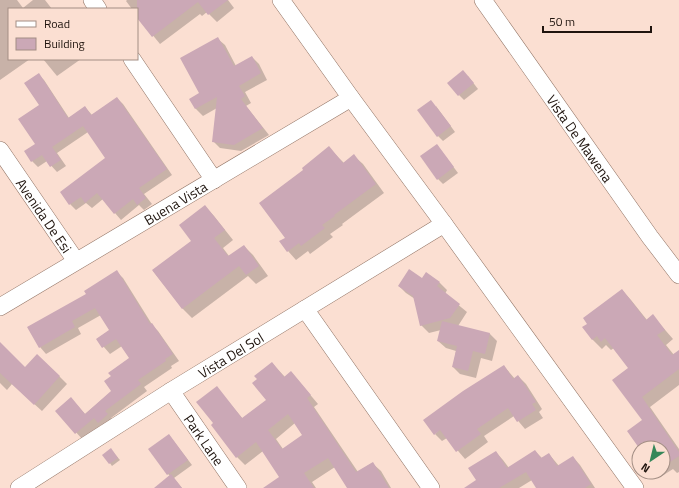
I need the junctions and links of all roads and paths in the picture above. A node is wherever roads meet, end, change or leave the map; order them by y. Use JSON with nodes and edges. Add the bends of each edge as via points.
{"nodes":[{"id":1,"x":280,"y":0,"type":"edge"},
{"id":2,"x":483,"y":0,"type":"edge"},
{"id":3,"x":133,"y":60,"type":"edge"},
{"id":4,"x":350,"y":98,"type":"junction"},
{"id":5,"x":0,"y":150,"type":"edge"},
{"id":6,"x":214,"y":180,"type":"junction"},
{"id":7,"x":444,"y":224,"type":"junction"},
{"id":8,"x":76,"y":261,"type":"junction"},
{"id":9,"x":679,"y":275,"type":"edge"},
{"id":10,"x":0,"y":307,"type":"edge"},
{"id":11,"x":305,"y":309,"type":"junction"},
{"id":12,"x":171,"y":391,"type":"junction"},
{"id":13,"x":19,"y":488,"type":"edge"},
{"id":14,"x":238,"y":488,"type":"edge"},
{"id":15,"x":431,"y":488,"type":"edge"},
{"id":16,"x":635,"y":488,"type":"edge"}],
"edges":[{"from":1,"to":4,"type":"street"},
{"from":2,"to":9,"type":"street","name":"Vista De Mawena"},
{"from":3,"to":6,"type":"street"},
{"from":4,"to":6,"type":"street","name":"Buena Vista"},
{"from":4,"to":7,"type":"street"},
{"from":5,"to":8,"type":"street","name":"Avenida De Esi"},
{"from":6,"to":8,"type":"street","name":"Buena Vista"},
{"from":7,"to":11,"type":"street","name":"Vista Del Sol"},
{"from":7,"to":16,"type":"street"},
{"from":8,"to":10,"type":"street","name":"Buena Vista"},
{"from":11,"to":12,"type":"street","name":"Vista Del Sol"},
{"from":11,"to":15,"type":"street"},
{"from":12,"to":13,"type":"street","name":"Vista Del Sol"},
{"from":12,"to":14,"type":"street","name":"Park Lane"}]}
